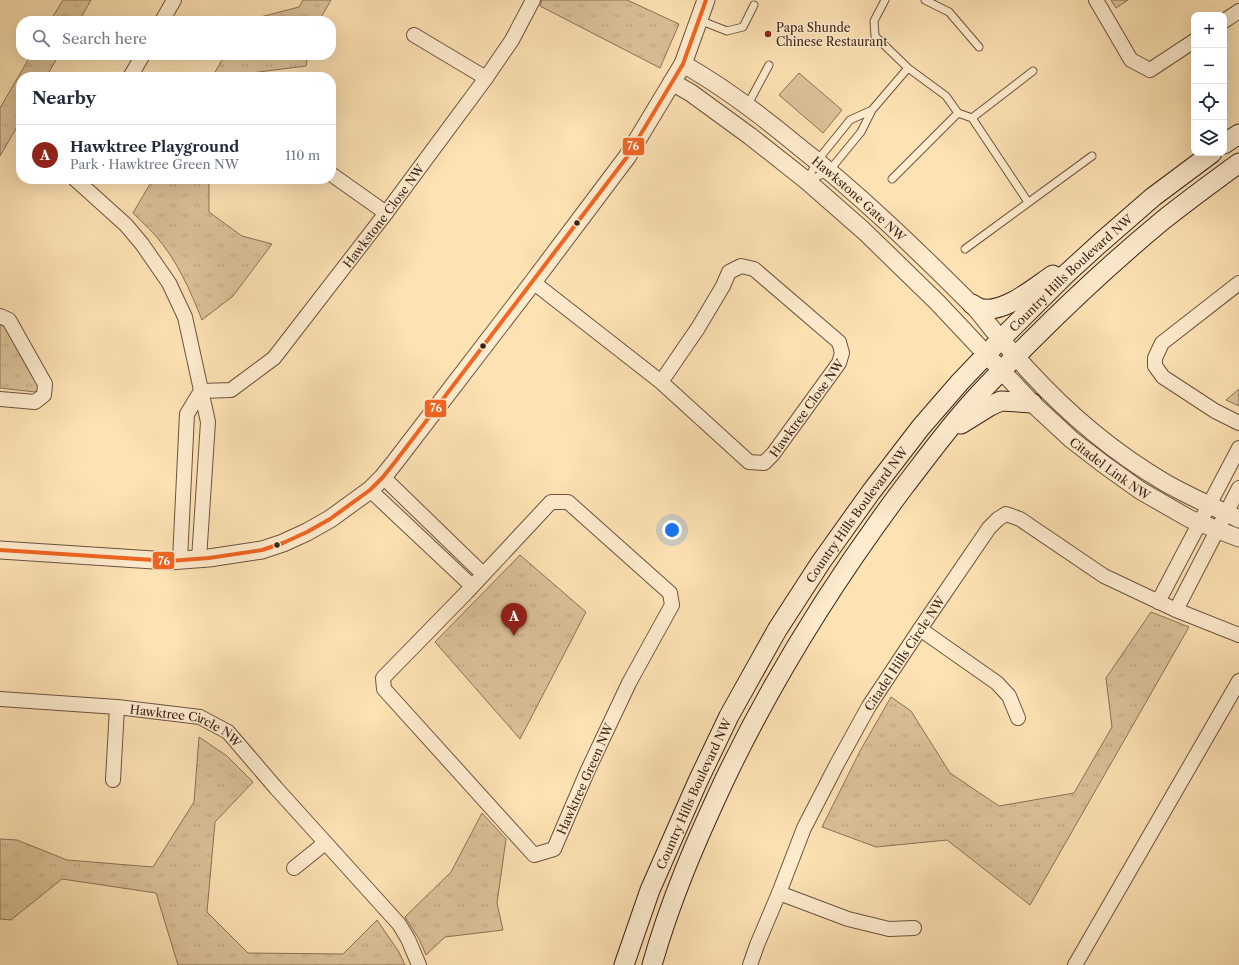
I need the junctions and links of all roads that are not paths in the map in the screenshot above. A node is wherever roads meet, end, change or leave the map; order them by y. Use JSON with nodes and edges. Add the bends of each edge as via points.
{"nodes":[{"id":1,"x":174,"y":0,"type":"edge"},
{"id":2,"x":533,"y":0,"type":"edge"},
{"id":3,"x":706,"y":0,"type":"edge"},
{"id":4,"x":885,"y":0,"type":"edge"},
{"id":5,"x":925,"y":0,"type":"edge"},
{"id":6,"x":1096,"y":0,"type":"edge"},
{"id":7,"x":754,"y":5,"type":"dead end"},
{"id":8,"x":1239,"y":11,"type":"edge"},
{"id":9,"x":165,"y":16,"type":"edge"},
{"id":10,"x":1227,"y":19,"type":"edge"},
{"id":11,"x":699,"y":20,"type":"junction"},
{"id":12,"x":414,"y":35,"type":"dead end"},
{"id":13,"x":1191,"y":43,"type":"edge"},
{"id":14,"x":979,"y":47,"type":"dead end"},
{"id":15,"x":140,"y":60,"type":"edge"},
{"id":16,"x":683,"y":64,"type":"junction"},
{"id":17,"x":768,"y":65,"type":"dead end"},
{"id":18,"x":908,"y":68,"type":"junction"},
{"id":19,"x":1033,"y":71,"type":"dead end"},
{"id":20,"x":133,"y":72,"type":"edge"},
{"id":21,"x":486,"y":78,"type":"junction"},
{"id":22,"x":672,"y":82,"type":"junction"},
{"id":23,"x":747,"y":106,"type":"junction"},
{"id":24,"x":872,"y":110,"type":"junction"},
{"id":25,"x":958,"y":113,"type":"junction"},
{"id":26,"x":972,"y":118,"type":"junction"},
{"id":27,"x":1239,"y":134,"type":"edge"},
{"id":28,"x":1227,"y":142,"type":"edge"},
{"id":29,"x":1092,"y":156,"type":"dead end"},
{"id":30,"x":1208,"y":156,"type":"edge"},
{"id":31,"x":1239,"y":163,"type":"edge"},
{"id":32,"x":823,"y":166,"type":"junction"},
{"id":33,"x":336,"y":177,"type":"edge"},
{"id":34,"x":892,"y":179,"type":"dead end"},
{"id":35,"x":807,"y":181,"type":"junction"},
{"id":36,"x":81,"y":184,"type":"edge"},
{"id":37,"x":1028,"y":202,"type":"junction"},
{"id":38,"x":386,"y":212,"type":"junction"},
{"id":39,"x":1099,"y":244,"type":"junction"},
{"id":40,"x":964,"y":249,"type":"dead end"},
{"id":41,"x":533,"y":282,"type":"junction"},
{"id":42,"x":1239,"y":283,"type":"edge"},
{"id":43,"x":972,"y":304,"type":"junction"},
{"id":44,"x":0,"y":316,"type":"edge"},
{"id":45,"x":1001,"y":339,"type":"junction"},
{"id":46,"x":986,"y":354,"type":"junction"},
{"id":47,"x":1016,"y":356,"type":"junction"},
{"id":48,"x":1001,"y":371,"type":"junction"},
{"id":49,"x":661,"y":382,"type":"junction"},
{"id":50,"x":201,"y":391,"type":"junction"},
{"id":51,"x":0,"y":399,"type":"edge"},
{"id":52,"x":1032,"y":403,"type":"junction"},
{"id":53,"x":1239,"y":423,"type":"edge"},
{"id":54,"x":942,"y":438,"type":"junction"},
{"id":55,"x":1239,"y":448,"type":"edge"},
{"id":56,"x":383,"y":477,"type":"junction"},
{"id":57,"x":1239,"y":488,"type":"edge"},
{"id":58,"x":370,"y":490,"type":"junction"},
{"id":59,"x":1209,"y":506,"type":"junction"},
{"id":60,"x":1233,"y":516,"type":"edge"},
{"id":61,"x":1200,"y":524,"type":"junction"},
{"id":62,"x":1217,"y":530,"type":"junction"},
{"id":63,"x":1239,"y":538,"type":"edge"},
{"id":64,"x":0,"y":550,"type":"edge"},
{"id":65,"x":199,"y":559,"type":"junction"},
{"id":66,"x":180,"y":560,"type":"junction"},
{"id":67,"x":484,"y":574,"type":"junction"},
{"id":68,"x":472,"y":586,"type":"junction"},
{"id":69,"x":1158,"y":602,"type":"junction"},
{"id":70,"x":1176,"y":610,"type":"junction"},
{"id":71,"x":920,"y":629,"type":"junction"},
{"id":72,"x":1239,"y":635,"type":"edge"},
{"id":73,"x":1239,"y":681,"type":"edge"},
{"id":74,"x":0,"y":699,"type":"edge"},
{"id":75,"x":117,"y":707,"type":"junction"},
{"id":76,"x":1018,"y":718,"type":"dead end"},
{"id":77,"x":113,"y":780,"type":"dead end"},
{"id":78,"x":325,"y":843,"type":"junction"},
{"id":79,"x":294,"y":868,"type":"dead end"},
{"id":80,"x":779,"y":893,"type":"junction"},
{"id":81,"x":640,"y":916,"type":"junction"},
{"id":82,"x":914,"y":928,"type":"dead end"},
{"id":83,"x":419,"y":965,"type":"edge"},
{"id":84,"x":624,"y":965,"type":"edge"},
{"id":85,"x":634,"y":965,"type":"edge"},
{"id":86,"x":652,"y":965,"type":"edge"},
{"id":87,"x":750,"y":965,"type":"edge"},
{"id":88,"x":1075,"y":965,"type":"edge"}],
"edges":[{"from":1,"to":9,"type":"street"},
{"from":2,"to":21,"type":"street","name":"Hawkstone Close NW","via":[[512,40]]},
{"from":3,"to":11,"type":"street"},
{"from":4,"to":18,"type":"lane","via":[[874,20],[875,36]]},
{"from":5,"to":14,"type":"lane","via":[[949,12]]},
{"from":6,"to":13,"type":"street","via":[[1131,60],[1150,70]]},
{"from":7,"to":11,"type":"lane","via":[[743,27],[726,31]]},
{"from":8,"to":10,"type":"street"},
{"from":11,"to":16,"type":"street"},
{"from":12,"to":21,"type":"street"},
{"from":15,"to":20,"type":"street"},
{"from":16,"to":22,"type":"street"},
{"from":16,"to":23,"type":"street","name":"Hawkstone Gate NW"},
{"from":17,"to":23,"type":"lane"},
{"from":18,"to":24,"type":"lane"},
{"from":18,"to":25,"type":"lane","via":[[946,96]]},
{"from":19,"to":26,"type":"lane"},
{"from":21,"to":38,"type":"street","name":"Hawkstone Close NW"},
{"from":22,"to":35,"type":"street","name":"Hawkstone Gate NW","via":[[750,136]]},
{"from":22,"to":41,"type":"street","via":[[627,157]]},
{"from":23,"to":32,"type":"street","name":"Hawkstone Gate NW"},
{"from":24,"to":32,"type":"lane","via":[[861,132]]},
{"from":24,"to":32,"type":"lane","via":[[850,120]]},
{"from":25,"to":26,"type":"lane"},
{"from":25,"to":34,"type":"lane"},
{"from":26,"to":37,"type":"lane"},
{"from":27,"to":28,"type":"main road"},
{"from":29,"to":37,"type":"lane"},
{"from":30,"to":39,"type":"main road","name":"Country Hills Boulevard NW","via":[[1153,197]]},
{"from":31,"to":47,"type":"main road","name":"Country Hills Boulevard NW","via":[[1121,256]]},
{"from":32,"to":35,"type":"lane"},
{"from":32,"to":35,"type":"lane"},
{"from":32,"to":43,"type":"street","name":"Hawkstone Gate NW","via":[[905,238]]},
{"from":33,"to":38,"type":"street"},
{"from":35,"to":46,"type":"street","name":"Hawkstone Gate NW","via":[[869,236]]},
{"from":36,"to":50,"type":"street","via":[[126,225],[169,283],[185,317]]},
{"from":37,"to":40,"type":"lane"},
{"from":38,"to":50,"type":"street","name":"Hawkstone Close NW","via":[[274,358],[231,390]]},
{"from":39,"to":43,"type":"main road","via":[[1038,286],[1003,306],[982,309]]},
{"from":39,"to":45,"type":"main road","name":"Country Hills Boulevard NW"},
{"from":41,"to":49,"type":"street","name":"Hawktree Close NW"},
{"from":41,"to":56,"type":"street"},
{"from":42,"to":53,"type":"street","via":[[1162,343],[1155,358],[1155,366],[1163,377],[1215,411]]},
{"from":43,"to":45,"type":"street","name":"Hawkstone Gate NW"},
{"from":44,"to":51,"type":"street","via":[[9,320],[45,384],[44,395],[35,402]]},
{"from":45,"to":46,"type":"main road","name":"Country Hills Boulevard NW"},
{"from":45,"to":47,"type":"street","name":"Hawkstone Gate NW"},
{"from":46,"to":48,"type":"street","name":"Hawkstone Gate NW"},
{"from":46,"to":81,"type":"main road","name":"Country Hills Boulevard NW","via":[[921,427],[871,492],[777,630],[715,745]]},
{"from":47,"to":48,"type":"main road","name":"Country Hills Boulevard NW"},
{"from":47,"to":59,"type":"street","name":"Citadel Link NW","via":[[1063,406],[1115,450],[1163,482]]},
{"from":48,"to":52,"type":"street","name":"Citadel Link NW"},
{"from":48,"to":54,"type":"main road","name":"Country Hills Boulevard NW"},
{"from":49,"to":49,"type":"street","name":"Hawktree Close NW","via":[[749,462],[764,463],[839,363],[842,353],[839,342],[754,269],[741,266],[729,272],[698,328]]},
{"from":50,"to":65,"type":"street","via":[[208,422]]},
{"from":50,"to":66,"type":"street","via":[[187,414]]},
{"from":52,"to":54,"type":"main road","via":[[1001,401],[973,416]]},
{"from":52,"to":61,"type":"street","name":"Citadel Link NW","via":[[1072,440],[1106,466],[1141,491]]},
{"from":54,"to":86,"type":"main road","name":"Country Hills Boulevard NW","via":[[877,523],[794,649],[767,696],[703,825],[674,896]]},
{"from":55,"to":59,"type":"street"},
{"from":56,"to":58,"type":"street"},
{"from":56,"to":67,"type":"street"},
{"from":57,"to":60,"type":"street"},
{"from":58,"to":65,"type":"street","via":[[330,519],[283,543],[262,550]]},
{"from":58,"to":68,"type":"street"},
{"from":59,"to":60,"type":"street","name":"Citadel Link NW"},
{"from":59,"to":61,"type":"street"},
{"from":60,"to":62,"type":"street"},
{"from":61,"to":62,"type":"street","name":"Citadel Link NW"},
{"from":61,"to":69,"type":"street"},
{"from":62,"to":63,"type":"street","name":"Citadel Link NW"},
{"from":62,"to":70,"type":"street"},
{"from":64,"to":66,"type":"street"},
{"from":65,"to":66,"type":"street"},
{"from":67,"to":68,"type":"street","name":"Hawktree Green NW"},
{"from":67,"to":68,"type":"street","name":"Hawktree Green NW","via":[[551,502],[568,502],[670,593],[672,605],[630,683],[587,772],[554,849],[534,855],[384,689],[383,678]]},
{"from":69,"to":70,"type":"street","name":"Citadel Hills Circle NW"},
{"from":69,"to":71,"type":"street","name":"Citadel Hills Circle NW","via":[[1104,576],[1020,519],[1006,514],[989,528]]},
{"from":70,"to":72,"type":"street","name":"Citadel Hills Circle NW"},
{"from":71,"to":76,"type":"street","via":[[997,683],[1009,696]]},
{"from":71,"to":80,"type":"street","name":"Citadel Hills Circle NW","via":[[869,706],[837,764],[804,828]]},
{"from":73,"to":88,"type":"street"},
{"from":74,"to":75,"type":"street","name":"Hawktree Circle NW"},
{"from":75,"to":77,"type":"street"},
{"from":75,"to":78,"type":"street","name":"Hawktree Circle NW","via":[[200,717],[228,732]]},
{"from":78,"to":79,"type":"street"},
{"from":78,"to":83,"type":"street","name":"Hawktree Circle NW","via":[[399,924]]},
{"from":80,"to":82,"type":"street","via":[[848,919],[889,929]]},
{"from":80,"to":87,"type":"street","name":"Citadel Hills Circle NW"},
{"from":81,"to":84,"type":"main road","name":"Country Hills Boulevard NW"},
{"from":81,"to":85,"type":"main road"}]}
